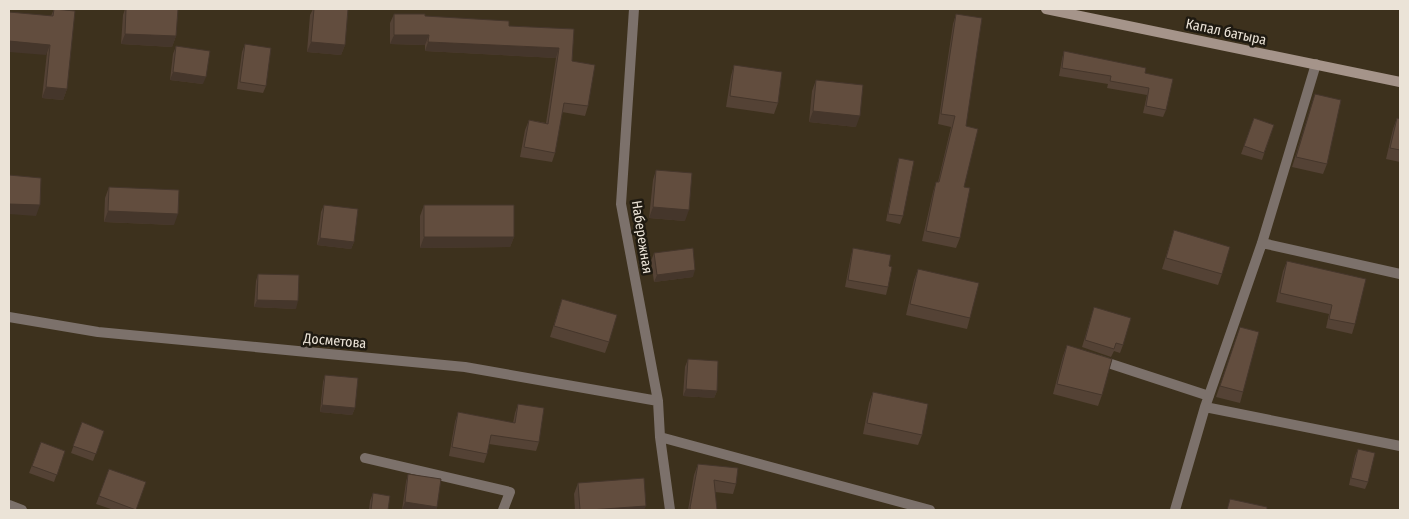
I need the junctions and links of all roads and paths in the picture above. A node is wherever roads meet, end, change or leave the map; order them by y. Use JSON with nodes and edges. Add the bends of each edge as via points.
{"nodes":[{"id":1,"x":634,"y":9,"type":"edge"},
{"id":2,"x":1046,"y":9,"type":"edge"},
{"id":3,"x":1316,"y":64,"type":"junction"},
{"id":4,"x":1400,"y":82,"type":"edge"},
{"id":5,"x":1262,"y":243,"type":"junction"},
{"id":6,"x":1400,"y":274,"type":"edge"},
{"id":7,"x":9,"y":317,"type":"edge"},
{"id":8,"x":1088,"y":356,"type":"edge"},
{"id":9,"x":1209,"y":396,"type":"junction"},
{"id":10,"x":658,"y":402,"type":"junction"},
{"id":11,"x":1205,"y":407,"type":"junction"},
{"id":12,"x":660,"y":437,"type":"junction"},
{"id":13,"x":1400,"y":446,"type":"edge"},
{"id":14,"x":365,"y":458,"type":"dead end"},
{"id":15,"x":9,"y":505,"type":"edge"},
{"id":16,"x":22,"y":510,"type":"edge"},
{"id":17,"x":503,"y":510,"type":"edge"},
{"id":18,"x":670,"y":510,"type":"edge"},
{"id":19,"x":930,"y":510,"type":"edge"},
{"id":20,"x":1175,"y":510,"type":"edge"}],
"edges":[{"from":1,"to":10,"type":"street","name":"Набережная","via":[[621,204]]},
{"from":2,"to":3,"type":"main road","name":"Капал батыра"},
{"from":3,"to":4,"type":"main road","name":"Капал батыра"},
{"from":3,"to":5,"type":"street"},
{"from":5,"to":6,"type":"street"},
{"from":5,"to":9,"type":"street"},
{"from":7,"to":10,"type":"street","name":"Досметова","via":[[98,332],[465,367]]},
{"from":8,"to":9,"type":"street"},
{"from":9,"to":11,"type":"street"},
{"from":10,"to":12,"type":"street","name":"Набережная"},
{"from":11,"to":13,"type":"street"},
{"from":11,"to":20,"type":"street"},
{"from":12,"to":18,"type":"street","name":"Набережная"},
{"from":12,"to":19,"type":"street"},
{"from":14,"to":17,"type":"street","via":[[510,492]]},
{"from":15,"to":16,"type":"street"}]}
